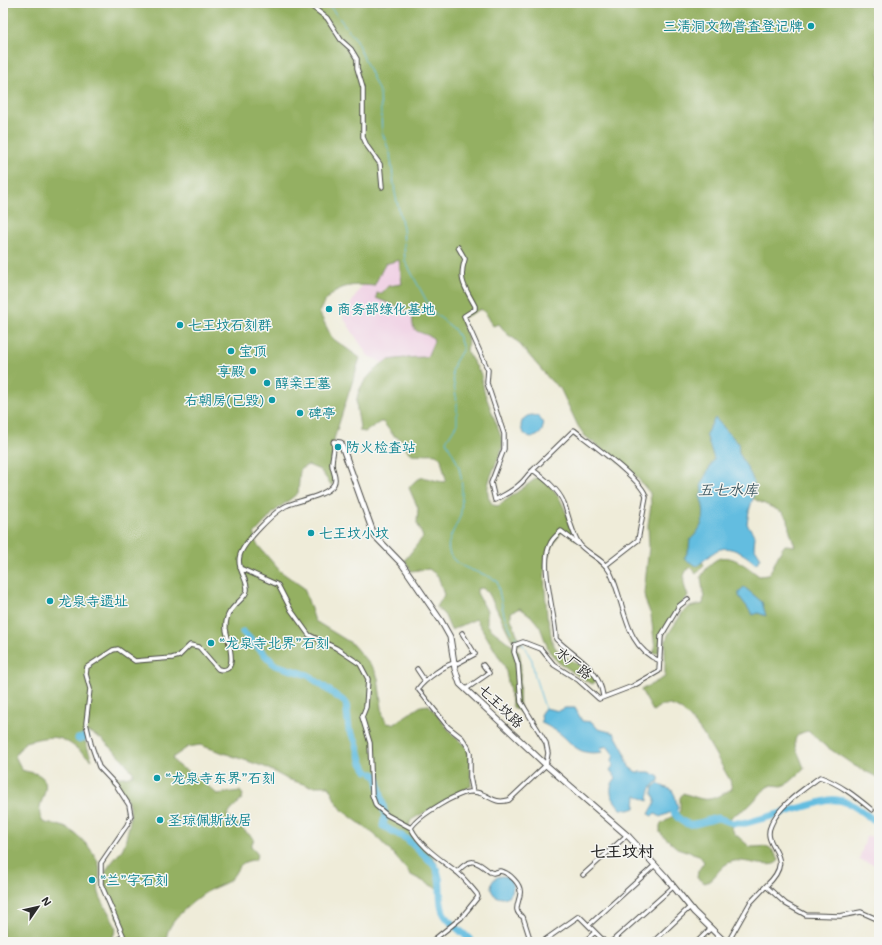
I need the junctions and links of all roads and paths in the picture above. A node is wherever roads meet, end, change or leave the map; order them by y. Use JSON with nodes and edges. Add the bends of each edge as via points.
{"nodes":[{"id":1,"x":307,"y":3,"type":"edge"},
{"id":2,"x":382,"y":187,"type":"dead end"},
{"id":3,"x":458,"y":247,"type":"dead end"},
{"id":4,"x":334,"y":442,"type":"joint"},
{"id":5,"x":533,"y":470,"type":"junction"},
{"id":6,"x":580,"y":545,"type":"junction"},
{"id":7,"x":606,"y":565,"type":"junction"},
{"id":8,"x":240,"y":568,"type":"junction"},
{"id":9,"x":688,"y":599,"type":"dead end"},
{"id":10,"x":462,"y":633,"type":"dead end"},
{"id":11,"x":660,"y":661,"type":"junction"},
{"id":12,"x":454,"y":662,"type":"junction"},
{"id":13,"x":483,"y":665,"type":"dead end"},
{"id":14,"x":416,"y":669,"type":"dead end"},
{"id":15,"x":425,"y":681,"type":"junction"},
{"id":16,"x":466,"y":689,"type":"junction"},
{"id":17,"x":603,"y":696,"type":"junction"},
{"id":18,"x":546,"y":765,"type":"junction"},
{"id":19,"x":473,"y":792,"type":"junction"},
{"id":20,"x":872,"y":810,"type":"dead end"},
{"id":21,"x":411,"y":828,"type":"junction"},
{"id":22,"x":627,"y":835,"type":"junction"},
{"id":23,"x":655,"y":865,"type":"junction"},
{"id":24,"x":457,"y":872,"type":"junction"},
{"id":25,"x":583,"y":874,"type":"dead end"},
{"id":26,"x":766,"y":886,"type":"junction"},
{"id":27,"x":673,"y":887,"type":"junction"},
{"id":28,"x":690,"y":907,"type":"junction"},
{"id":29,"x":879,"y":920,"type":"edge"},
{"id":30,"x":588,"y":926,"type":"junction"},
{"id":31,"x":711,"y":928,"type":"junction"},
{"id":32,"x":595,"y":932,"type":"junction"},
{"id":33,"x":615,"y":938,"type":"junction"},
{"id":34,"x":117,"y":942,"type":"edge"},
{"id":35,"x":431,"y":942,"type":"edge"},
{"id":36,"x":531,"y":942,"type":"edge"},
{"id":37,"x":542,"y":942,"type":"edge"},
{"id":38,"x":584,"y":942,"type":"edge"},
{"id":39,"x":605,"y":942,"type":"edge"},
{"id":40,"x":611,"y":942,"type":"edge"},
{"id":41,"x":618,"y":942,"type":"edge"},
{"id":42,"x":653,"y":942,"type":"edge"},
{"id":43,"x":698,"y":942,"type":"edge"},
{"id":44,"x":725,"y":942,"type":"edge"},
{"id":45,"x":728,"y":942,"type":"edge"}],
"edges":[{"from":1,"to":2,"type":"street","via":[[327,18],[357,59],[356,68],[363,88],[363,138],[380,164]]},
{"from":3,"to":5,"type":"street","via":[[465,259],[461,278],[475,306],[475,309],[464,316],[488,370],[487,382],[504,434],[504,449],[491,483],[495,500],[516,488]]},
{"from":4,"to":8,"type":"street","via":[[331,464],[336,479],[334,483],[307,500],[286,505],[276,512],[242,549],[239,557]]},
{"from":4,"to":12,"type":"street","name":"七王坟路","via":[[341,443],[374,536],[409,573],[441,621],[450,637]]},
{"from":5,"to":6,"type":"street","via":[[548,481],[563,501]]},
{"from":5,"to":7,"type":"street","via":[[574,430],[612,458],[644,490],[646,497],[638,540]]},
{"from":6,"to":7,"type":"street"},
{"from":6,"to":17,"type":"street","via":[[561,530],[550,542],[546,561],[549,598],[556,627],[556,639],[592,668],[602,685]]},
{"from":7,"to":11,"type":"street","via":[[638,647],[649,657]]},
{"from":8,"to":21,"type":"street","via":[[278,585],[291,610],[309,635],[336,648],[360,664],[366,673],[368,685],[366,707],[362,717],[370,743],[370,788],[374,801],[383,812]]},
{"from":8,"to":34,"type":"street","via":[[247,589],[245,596],[230,610],[226,628],[232,662],[228,668],[218,669],[199,647],[190,645],[180,656],[135,661],[118,649],[113,650],[86,670],[90,689],[86,723],[91,744],[99,767],[116,785],[129,805],[132,816],[102,863],[101,884],[123,935]]},
{"from":9,"to":11,"type":"street","via":[[679,606],[661,636]]},
{"from":10,"to":12,"type":"street","via":[[475,654],[458,663]]},
{"from":11,"to":17,"type":"street","via":[[659,671],[652,676],[628,688]]},
{"from":12,"to":15,"type":"street"},
{"from":12,"to":16,"type":"street","name":"七王坟路","via":[[460,684]]},
{"from":13,"to":16,"type":"street","via":[[489,673]]},
{"from":14,"to":15,"type":"street"},
{"from":15,"to":19,"type":"street","via":[[419,687],[419,692],[468,747]]},
{"from":16,"to":18,"type":"street","name":"七王坟路"},
{"from":17,"to":18,"type":"street","name":"水厂路","via":[[599,699],[578,680],[554,665],[535,645],[523,642],[515,645],[521,702],[546,743]]},
{"from":18,"to":19,"type":"street","via":[[509,800],[502,802]]},
{"from":18,"to":22,"type":"street","name":"七王坟路"},
{"from":19,"to":21,"type":"street","via":[[462,793],[436,808],[414,822]]},
{"from":20,"to":26,"type":"street","via":[[853,794],[820,777],[780,811],[770,825],[769,836],[781,861],[779,871]]},
{"from":21,"to":24,"type":"street","via":[[436,858]]},
{"from":22,"to":23,"type":"street","name":"七王坟路"},
{"from":22,"to":25,"type":"street"},
{"from":23,"to":27,"type":"street","name":"七王坟路"},
{"from":23,"to":30,"type":"street"},
{"from":24,"to":35,"type":"street","via":[[478,897],[461,918]]},
{"from":24,"to":36,"type":"street","via":[[470,861],[492,873],[500,871],[511,876],[520,888],[521,893],[516,906]]},
{"from":26,"to":29,"type":"street","via":[[786,904],[806,915],[840,916],[861,912]]},
{"from":26,"to":45,"type":"street","via":[[750,903]]},
{"from":27,"to":28,"type":"street","name":"七王坟路"},
{"from":27,"to":33,"type":"street"},
{"from":28,"to":31,"type":"street","name":"七王坟路"},
{"from":28,"to":42,"type":"street"},
{"from":30,"to":32,"type":"street"},
{"from":30,"to":37,"type":"street","via":[[579,916]]},
{"from":31,"to":43,"type":"street"},
{"from":31,"to":44,"type":"street","name":"七王坟路"},
{"from":32,"to":38,"type":"street"},
{"from":32,"to":39,"type":"street"},
{"from":33,"to":40,"type":"street"},
{"from":33,"to":41,"type":"street"}]}
